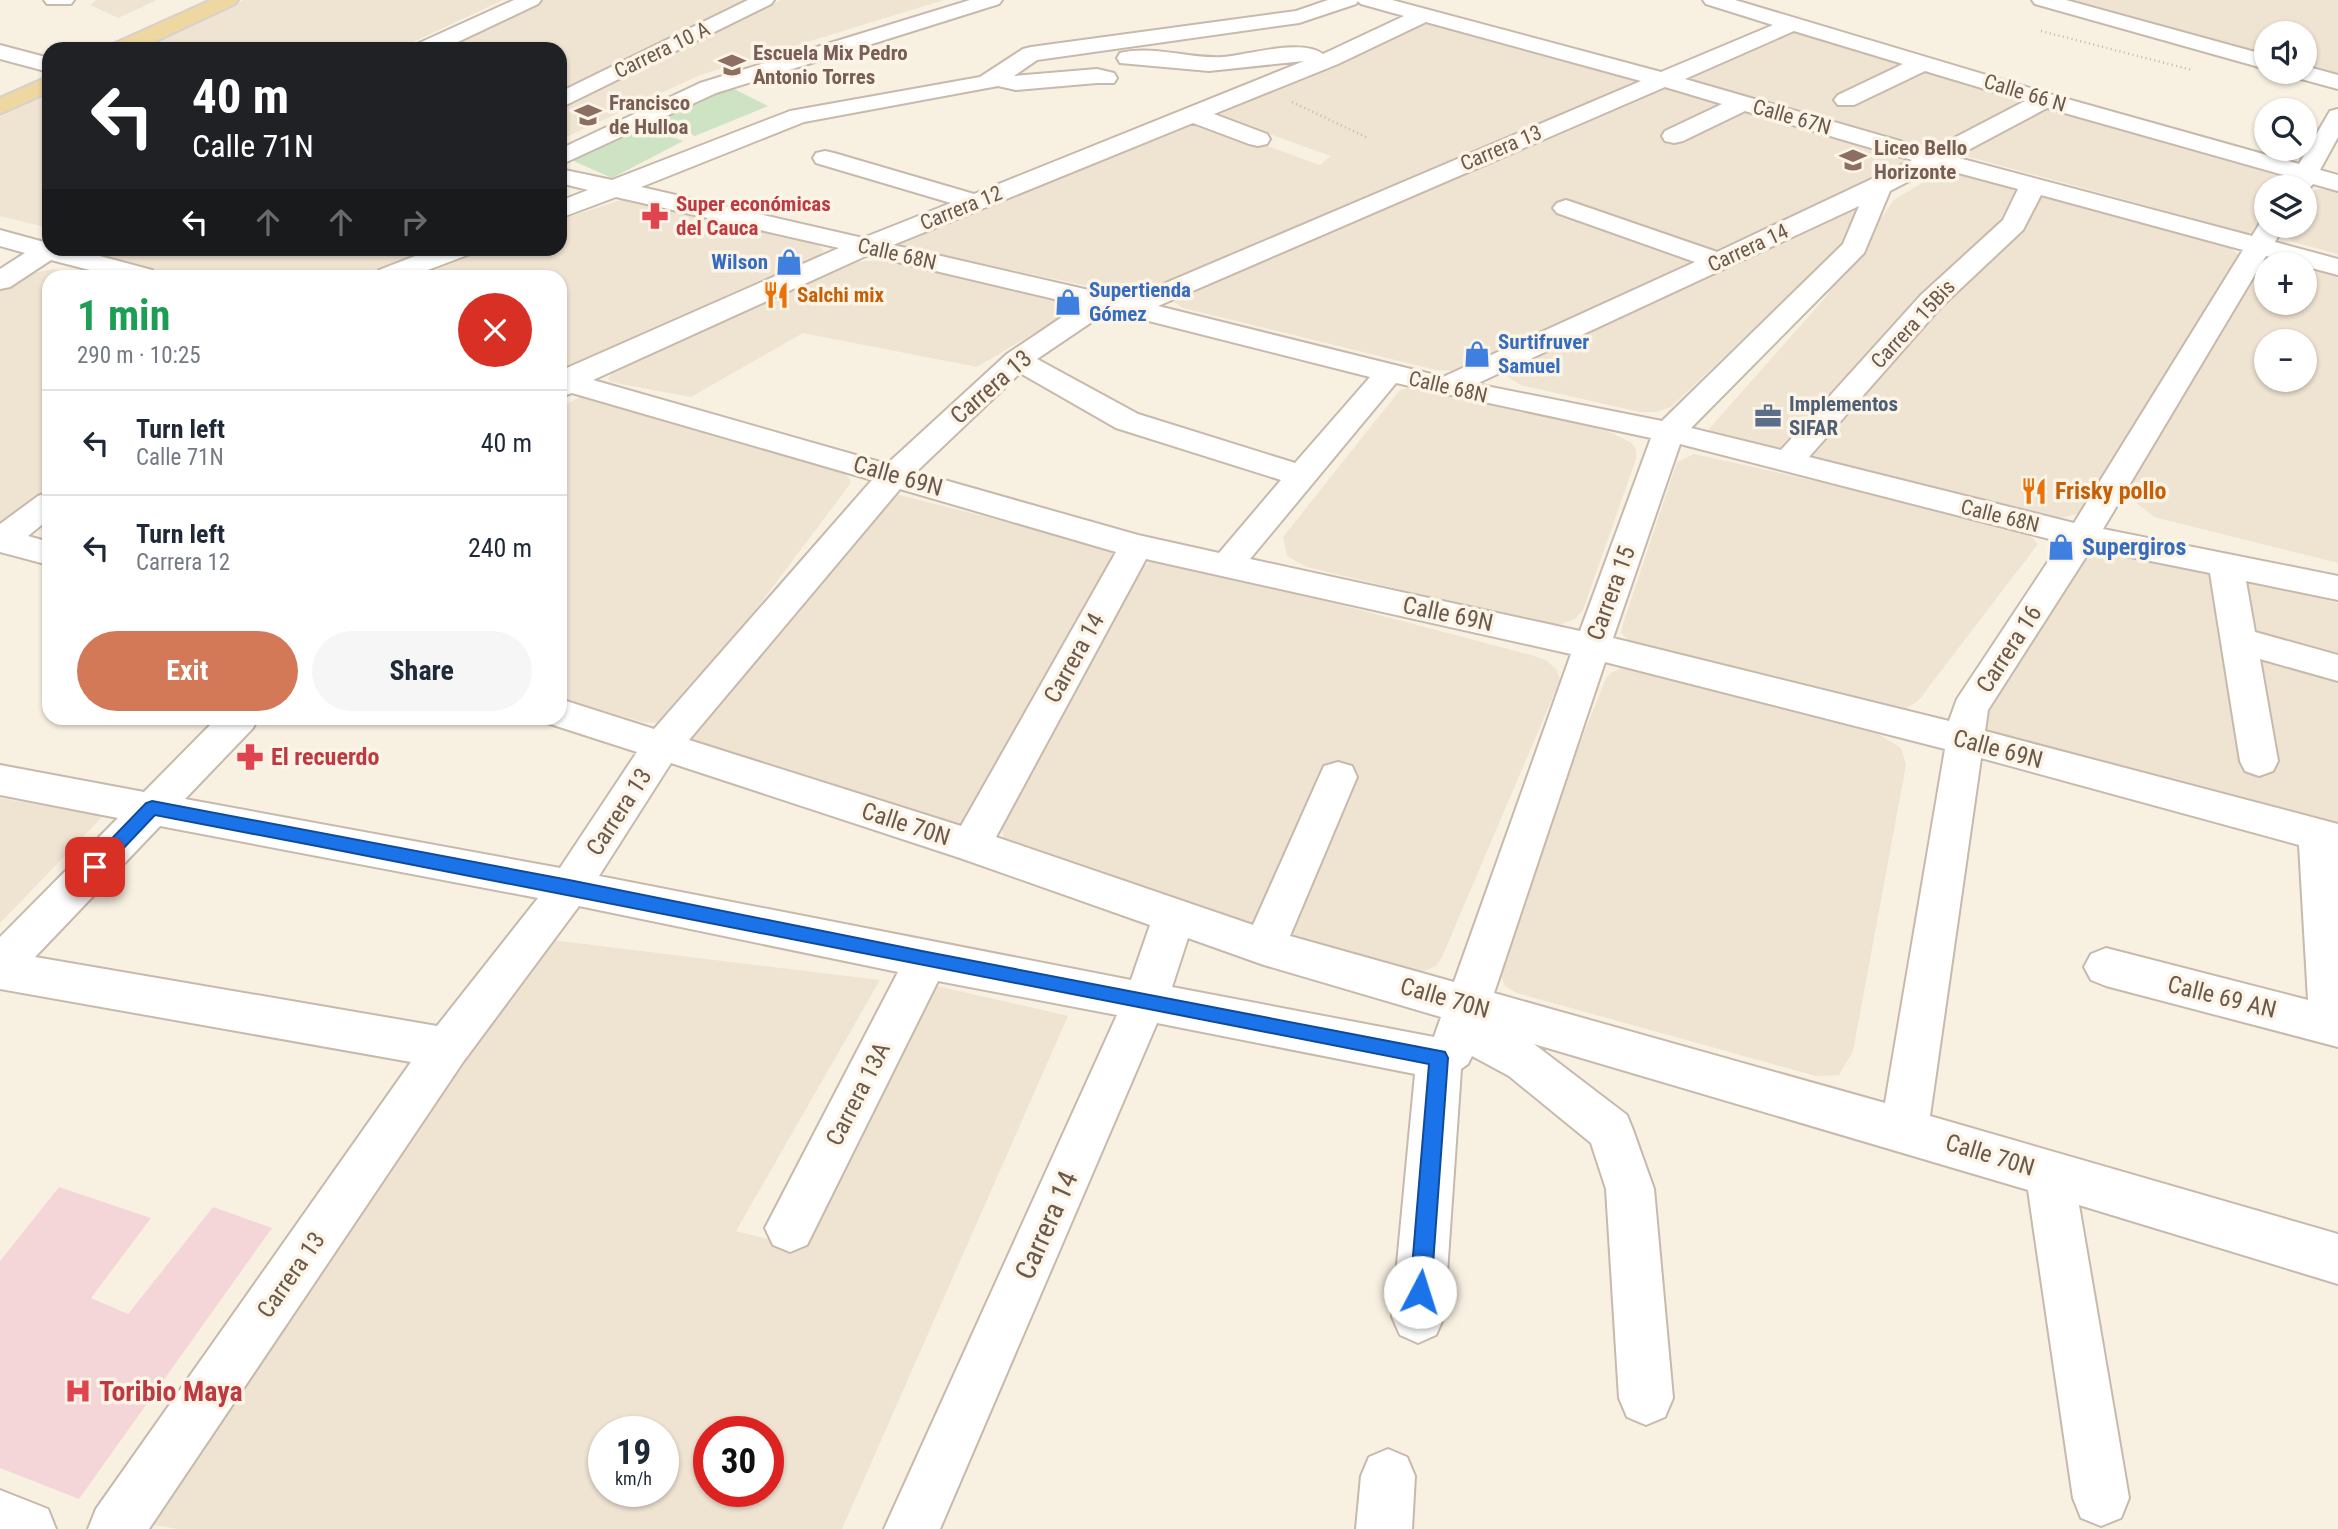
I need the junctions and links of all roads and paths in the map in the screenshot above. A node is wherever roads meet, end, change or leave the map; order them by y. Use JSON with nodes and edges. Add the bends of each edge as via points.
{"nodes":[{"id":1,"x":201,"y":0,"type":"edge"},
{"id":2,"x":228,"y":0,"type":"edge"},
{"id":3,"x":531,"y":0,"type":"edge"},
{"id":4,"x":764,"y":0,"type":"edge"},
{"id":5,"x":992,"y":0,"type":"edge"},
{"id":6,"x":1349,"y":0,"type":"edge"},
{"id":7,"x":1368,"y":0,"type":"edge"},
{"id":8,"x":1713,"y":0,"type":"edge"},
{"id":9,"x":2051,"y":1,"type":"edge"},
{"id":10,"x":1422,"y":16,"type":"junction"},
{"id":11,"x":1795,"y":23,"type":"junction"},
{"id":12,"x":2041,"y":31,"type":"dead end"},
{"id":13,"x":111,"y":42,"type":"edge"},
{"id":14,"x":136,"y":42,"type":"edge"},
{"id":15,"x":440,"y":42,"type":"edge"},
{"id":16,"x":0,"y":52,"type":"edge"},
{"id":17,"x":1330,"y":59,"type":"junction"},
{"id":18,"x":2254,"y":59,"type":"edge"},
{"id":19,"x":42,"y":63,"type":"edge"},
{"id":20,"x":1924,"y":63,"type":"junction"},
{"id":21,"x":2194,"y":70,"type":"dead end"},
{"id":22,"x":1003,"y":73,"type":"junction"},
{"id":23,"x":42,"y":74,"type":"edge"},
{"id":24,"x":2317,"y":76,"type":"edge"},
{"id":25,"x":1106,"y":78,"type":"dead end"},
{"id":26,"x":743,"y":79,"type":"junction"},
{"id":27,"x":1661,"y":79,"type":"junction"},
{"id":28,"x":2338,"y":82,"type":"edge"},
{"id":29,"x":42,"y":86,"type":"edge"},
{"id":30,"x":1260,"y":86,"type":"junction"},
{"id":31,"x":0,"y":94,"type":"edge"},
{"id":32,"x":567,"y":98,"type":"edge"},
{"id":33,"x":1846,"y":100,"type":"dead end"},
{"id":34,"x":2045,"y":100,"type":"junction"},
{"id":35,"x":1743,"y":103,"type":"junction"},
{"id":36,"x":0,"y":107,"type":"edge"},
{"id":37,"x":1191,"y":114,"type":"junction"},
{"id":38,"x":798,"y":116,"type":"junction"},
{"id":39,"x":2338,"y":116,"type":"edge"},
{"id":40,"x":1674,"y":136,"type":"dead end"},
{"id":41,"x":1368,"y":138,"type":"dead end"},
{"id":42,"x":1258,"y":139,"type":"dead end"},
{"id":43,"x":567,"y":155,"type":"edge"},
{"id":44,"x":825,"y":158,"type":"dead end"},
{"id":45,"x":1936,"y":159,"type":"junction"},
{"id":46,"x":2284,"y":175,"type":"edge"},
{"id":47,"x":2306,"y":175,"type":"edge"},
{"id":48,"x":567,"y":178,"type":"edge"},
{"id":49,"x":2317,"y":182,"type":"edge"},
{"id":50,"x":2338,"y":183,"type":"edge"},
{"id":51,"x":2033,"y":185,"type":"junction"},
{"id":52,"x":1880,"y":187,"type":"junction"},
{"id":53,"x":615,"y":189,"type":"junction"},
{"id":54,"x":975,"y":202,"type":"junction"},
{"id":55,"x":567,"y":207,"type":"edge"},
{"id":56,"x":1566,"y":208,"type":"dead end"},
{"id":57,"x":2254,"y":234,"type":"edge"},
{"id":58,"x":0,"y":238,"type":"edge"},
{"id":59,"x":2263,"y":238,"type":"edge"},
{"id":60,"x":2269,"y":238,"type":"edge"},
{"id":61,"x":42,"y":247,"type":"edge"},
{"id":62,"x":864,"y":247,"type":"junction"},
{"id":63,"x":42,"y":254,"type":"edge"},
{"id":64,"x":74,"y":256,"type":"edge"},
{"id":65,"x":440,"y":256,"type":"edge"},
{"id":66,"x":1718,"y":261,"type":"junction"},
{"id":67,"x":2338,"y":267,"type":"edge"},
{"id":68,"x":122,"y":270,"type":"edge"},
{"id":69,"x":404,"y":270,"type":"edge"},
{"id":70,"x":0,"y":281,"type":"edge"},
{"id":71,"x":1117,"y":305,"type":"junction"},
{"id":72,"x":1017,"y":360,"type":"junction"},
{"id":73,"x":1389,"y":373,"type":"junction"},
{"id":74,"x":567,"y":381,"type":"edge"},
{"id":75,"x":567,"y":384,"type":"edge"},
{"id":76,"x":1446,"y":387,"type":"junction"},
{"id":77,"x":1669,"y":432,"type":"junction"},
{"id":78,"x":1788,"y":463,"type":"junction"},
{"id":79,"x":895,"y":474,"type":"junction"},
{"id":80,"x":1302,"y":476,"type":"junction"},
{"id":81,"x":42,"y":508,"type":"edge"},
{"id":82,"x":2082,"y":536,"type":"junction"},
{"id":83,"x":1,"y":540,"type":"edge"},
{"id":84,"x":1136,"y":546,"type":"junction"},
{"id":85,"x":42,"y":552,"type":"edge"},
{"id":86,"x":2225,"y":565,"type":"junction"},
{"id":87,"x":1226,"y":566,"type":"junction"},
{"id":88,"x":2338,"y":588,"type":"edge"},
{"id":89,"x":2238,"y":640,"type":"junction"},
{"id":90,"x":1592,"y":646,"type":"junction"},
{"id":91,"x":2338,"y":668,"type":"edge"},
{"id":92,"x":567,"y":715,"type":"edge"},
{"id":93,"x":233,"y":725,"type":"edge"},
{"id":94,"x":1967,"y":740,"type":"junction"},
{"id":95,"x":662,"y":747,"type":"junction"},
{"id":96,"x":2259,"y":761,"type":"dead end"},
{"id":97,"x":1338,"y":776,"type":"dead end"},
{"id":98,"x":0,"y":780,"type":"edge"},
{"id":99,"x":152,"y":808,"type":"junction"},
{"id":100,"x":2328,"y":838,"type":"edge"},
{"id":101,"x":971,"y":845,"type":"junction"},
{"id":102,"x":569,"y":887,"type":"junction"},
{"id":103,"x":1174,"y":918,"type":"junction"},
{"id":104,"x":1264,"y":947,"type":"junction"},
{"id":105,"x":927,"y":960,"type":"junction"},
{"id":106,"x":0,"y":965,"type":"edge"},
{"id":107,"x":2106,"y":967,"type":"dead end"},
{"id":108,"x":0,"y":970,"type":"edge"},
{"id":109,"x":1145,"y":1001,"type":"junction"},
{"id":110,"x":2335,"y":1026,"type":"edge"},
{"id":111,"x":1456,"y":1030,"type":"junction"},
{"id":112,"x":447,"y":1048,"type":"junction"},
{"id":113,"x":1905,"y":1130,"type":"junction"},
{"id":114,"x":2050,"y":1173,"type":"junction"},
{"id":115,"x":790,"y":1228,"type":"dead end"},
{"id":116,"x":2338,"y":1259,"type":"edge"},
{"id":117,"x":1419,"y":1317,"type":"dead end"},
{"id":118,"x":1646,"y":1398,"type":"dead end"},
{"id":119,"x":1388,"y":1476,"type":"dead end"},
{"id":120,"x":2101,"y":1498,"type":"dead end"},
{"id":121,"x":0,"y":1518,"type":"edge"},
{"id":122,"x":27,"y":1529,"type":"edge"},
{"id":123,"x":116,"y":1529,"type":"edge"},
{"id":124,"x":912,"y":1529,"type":"edge"},
{"id":125,"x":1384,"y":1529,"type":"edge"}],
"edges":[{"from":1,"to":13,"type":"main road"},
{"from":2,"to":14,"type":"main road"},
{"from":3,"to":15,"type":"street"},
{"from":4,"to":32,"type":"street","name":"Carrera 10 A"},
{"from":5,"to":26,"type":"street"},
{"from":6,"to":22,"type":"street","via":[[1299,17],[1031,54]]},
{"from":7,"to":10,"type":"street","name":"Calle 67N"},
{"from":8,"to":11,"type":"street","name":"Calle 66 N"},
{"from":9,"to":18,"type":"street"},
{"from":10,"to":17,"type":"street","name":"Carrera 12"},
{"from":10,"to":27,"type":"street","name":"Calle 67N"},
{"from":11,"to":20,"type":"street","name":"Calle 66 N"},
{"from":11,"to":27,"type":"street","name":"Carrera 13"},
{"from":12,"to":21,"type":"path"},
{"from":16,"to":19,"type":"street"},
{"from":17,"to":22,"type":"street","via":[[1305,54],[1221,64],[1146,56]]},
{"from":17,"to":30,"type":"street","name":"Carrera 12"},
{"from":20,"to":33,"type":"street"},
{"from":20,"to":34,"type":"street","name":"Calle 66 N"},
{"from":22,"to":25,"type":"street","via":[[1016,83]]},
{"from":22,"to":38,"type":"street","via":[[987,83]]},
{"from":23,"to":31,"type":"main road"},
{"from":24,"to":28,"type":"street"},
{"from":26,"to":38,"type":"street"},
{"from":26,"to":43,"type":"street","via":[[708,88]]},
{"from":27,"to":35,"type":"street","name":"Calle 67N"},
{"from":27,"to":71,"type":"street","name":"Carrera 13"},
{"from":29,"to":36,"type":"main road"},
{"from":30,"to":37,"type":"street","name":"Carrera 12"},
{"from":30,"to":41,"type":"path"},
{"from":34,"to":45,"type":"street","name":"Carrera 14"},
{"from":34,"to":46,"type":"street","name":"Calle 66 N"},
{"from":35,"to":40,"type":"street"},
{"from":35,"to":45,"type":"street","name":"Calle 67N"},
{"from":37,"to":42,"type":"street"},
{"from":37,"to":54,"type":"street","name":"Carrera 12"},
{"from":38,"to":53,"type":"street"},
{"from":39,"to":47,"type":"street"},
{"from":44,"to":54,"type":"street"},
{"from":45,"to":51,"type":"street","name":"Calle 67N"},
{"from":45,"to":52,"type":"street","name":"Carrera 14"},
{"from":48,"to":53,"type":"street","name":"Calle 68N"},
{"from":49,"to":50,"type":"street","name":"Calle 66 N"},
{"from":51,"to":57,"type":"street","name":"Calle 67N"},
{"from":51,"to":78,"type":"street","name":"Carrera 15Bis","via":[[2014,224],[1931,301]]},
{"from":52,"to":66,"type":"street","name":"Carrera 14"},
{"from":52,"to":77,"type":"street","name":"Carrera 15","via":[[1855,247]]},
{"from":53,"to":55,"type":"street"},
{"from":53,"to":62,"type":"street","name":"Calle 68N"},
{"from":54,"to":62,"type":"street","name":"Carrera 12"},
{"from":56,"to":66,"type":"street"},
{"from":58,"to":61,"type":"street"},
{"from":59,"to":82,"type":"street","name":"Carrera 16"},
{"from":60,"to":67,"type":"street","name":"Calle 67N"},
{"from":62,"to":71,"type":"street","name":"Calle 68N"},
{"from":62,"to":74,"type":"street","name":"Carrera 12"},
{"from":63,"to":70,"type":"street"},
{"from":64,"to":68,"type":"street"},
{"from":65,"to":69,"type":"street"},
{"from":66,"to":76,"type":"street","name":"Carrera 14"},
{"from":71,"to":72,"type":"street","name":"Carrera 13"},
{"from":71,"to":73,"type":"street","name":"Calle 68N"},
{"from":72,"to":79,"type":"street","name":"Carrera 13"},
{"from":72,"to":80,"type":"street","via":[[1127,421]]},
{"from":73,"to":76,"type":"street","name":"Calle 68N"},
{"from":73,"to":80,"type":"street"},
{"from":75,"to":79,"type":"street","name":"Calle 69N"},
{"from":76,"to":77,"type":"street","name":"Calle 68N"},
{"from":77,"to":78,"type":"street","name":"Calle 68N"},
{"from":77,"to":90,"type":"street","name":"Carrera 15"},
{"from":78,"to":82,"type":"street","name":"Calle 68N"},
{"from":79,"to":84,"type":"street","name":"Calle 69N"},
{"from":79,"to":95,"type":"street","name":"Carrera 13"},
{"from":80,"to":87,"type":"street"},
{"from":81,"to":83,"type":"street"},
{"from":82,"to":86,"type":"street","name":"Calle 68N"},
{"from":82,"to":94,"type":"street","name":"Carrera 16","via":[[1970,709]]},
{"from":83,"to":85,"type":"street"},
{"from":84,"to":87,"type":"street","name":"Calle 69N"},
{"from":84,"to":101,"type":"street","name":"Carrera 14"},
{"from":86,"to":88,"type":"street","name":"Calle 68N"},
{"from":86,"to":89,"type":"street"},
{"from":87,"to":90,"type":"street","name":"Calle 69N"},
{"from":89,"to":91,"type":"street"},
{"from":89,"to":96,"type":"street"},
{"from":90,"to":94,"type":"street","name":"Calle 69N"},
{"from":90,"to":111,"type":"street","name":"Carrera 15"},
{"from":92,"to":95,"type":"street","name":"Calle 70N"},
{"from":93,"to":99,"type":"street"},
{"from":94,"to":100,"type":"street","name":"Calle 69N"},
{"from":94,"to":113,"type":"street","name":"Carrera 16"},
{"from":95,"to":101,"type":"street","name":"Calle 70N"},
{"from":95,"to":102,"type":"street","name":"Carrera 13"},
{"from":97,"to":104,"type":"street"},
{"from":98,"to":99,"type":"street"},
{"from":99,"to":102,"type":"street"},
{"from":99,"to":106,"type":"street"},
{"from":100,"to":110,"type":"street"},
{"from":101,"to":103,"type":"street","name":"Calle 70N"},
{"from":102,"to":105,"type":"street"},
{"from":102,"to":112,"type":"street","name":"Carrera 13"},
{"from":103,"to":104,"type":"street","name":"Calle 70N"},
{"from":103,"to":109,"type":"street","name":"Carrera 14"},
{"from":104,"to":111,"type":"street","name":"Calle 70N"},
{"from":105,"to":109,"type":"street"},
{"from":105,"to":115,"type":"street","name":"Carrera 13A"},
{"from":107,"to":110,"type":"street","name":"Calle 69 AN"},
{"from":108,"to":112,"type":"street"},
{"from":109,"to":111,"type":"street"},
{"from":109,"to":124,"type":"street","name":"Carrera 14"},
{"from":111,"to":113,"type":"street","name":"Calle 70N"},
{"from":111,"to":117,"type":"street","name":"Carrera 15"},
{"from":111,"to":118,"type":"street","via":[[1525,1062],[1611,1130],[1630,1189]]},
{"from":112,"to":123,"type":"street","name":"Carrera 13"},
{"from":113,"to":114,"type":"street","name":"Calle 70N"},
{"from":114,"to":116,"type":"street","name":"Calle 70N"},
{"from":114,"to":120,"type":"street"},
{"from":119,"to":125,"type":"street"},
{"from":121,"to":122,"type":"street"}]}
